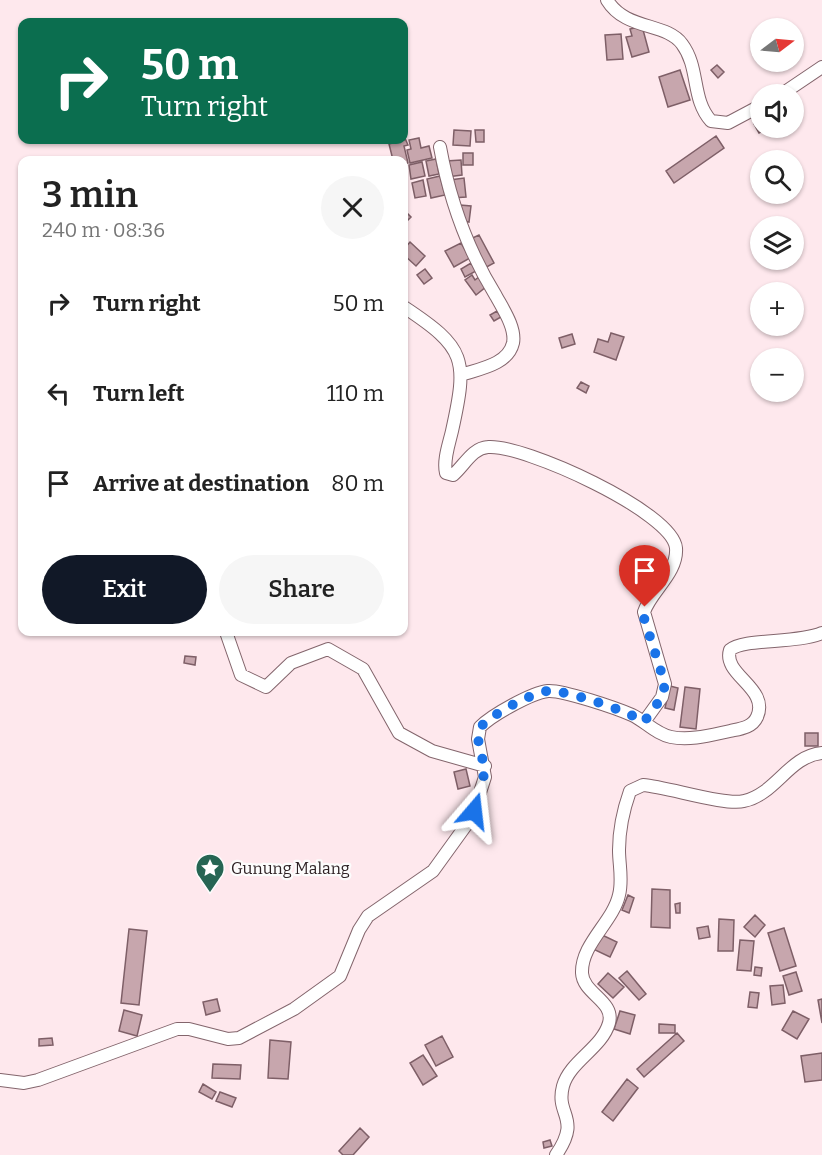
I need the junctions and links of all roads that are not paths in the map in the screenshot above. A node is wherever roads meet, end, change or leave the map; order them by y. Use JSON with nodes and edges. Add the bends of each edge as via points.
{"nodes":[{"id":1,"x":607,"y":0,"type":"edge"},
{"id":2,"x":822,"y":67,"type":"edge"},
{"id":3,"x":797,"y":84,"type":"edge"},
{"id":4,"x":750,"y":111,"type":"edge"},
{"id":5,"x":441,"y":147,"type":"dead end"},
{"id":6,"x":408,"y":310,"type":"edge"},
{"id":7,"x":461,"y":375,"type":"junction"},
{"id":8,"x":822,"y":633,"type":"edge"},
{"id":9,"x":227,"y":636,"type":"edge"},
{"id":10,"x":644,"y":722,"type":"junction"},
{"id":11,"x":822,"y":753,"type":"edge"},
{"id":12,"x":484,"y":766,"type":"junction"},
{"id":13,"x":0,"y":1080,"type":"edge"},
{"id":14,"x":556,"y":1155,"type":"edge"}],
"edges":[{"from":1,"to":4,"type":"street","via":[[635,24],[670,34],[681,42],[696,75],[700,106],[711,121],[728,123]]},
{"from":2,"to":3,"type":"street"},
{"from":5,"to":7,"type":"street","via":[[454,213],[503,308],[513,342],[510,351],[497,362]]},
{"from":6,"to":7,"type":"street","via":[[447,339]]},
{"from":7,"to":10,"type":"street","via":[[446,473],[453,475],[472,454],[486,447],[528,454],[592,481],[647,516],[672,538],[676,548],[671,567],[644,612],[665,684],[662,697]]},
{"from":8,"to":10,"type":"street","via":[[788,642],[740,645],[730,650],[731,666],[750,685],[758,701],[757,717],[748,727],[682,739],[660,733]]},
{"from":9,"to":12,"type":"street","via":[[241,675],[266,687],[291,663],[328,649],[363,669],[399,733],[432,751]]},
{"from":10,"to":12,"type":"street","via":[[571,696],[552,691],[542,693],[480,727],[478,739]]},
{"from":11,"to":14,"type":"street","via":[[805,756],[767,790],[747,801],[728,802],[643,784],[630,791],[620,838],[619,896],[582,968],[583,981],[609,1010],[610,1022],[565,1082],[562,1095],[569,1130]]},
{"from":12,"to":13,"type":"street","via":[[485,777],[472,817],[444,859],[422,880],[368,916],[340,976],[294,1009],[239,1038],[177,1029],[38,1080]]}]}
